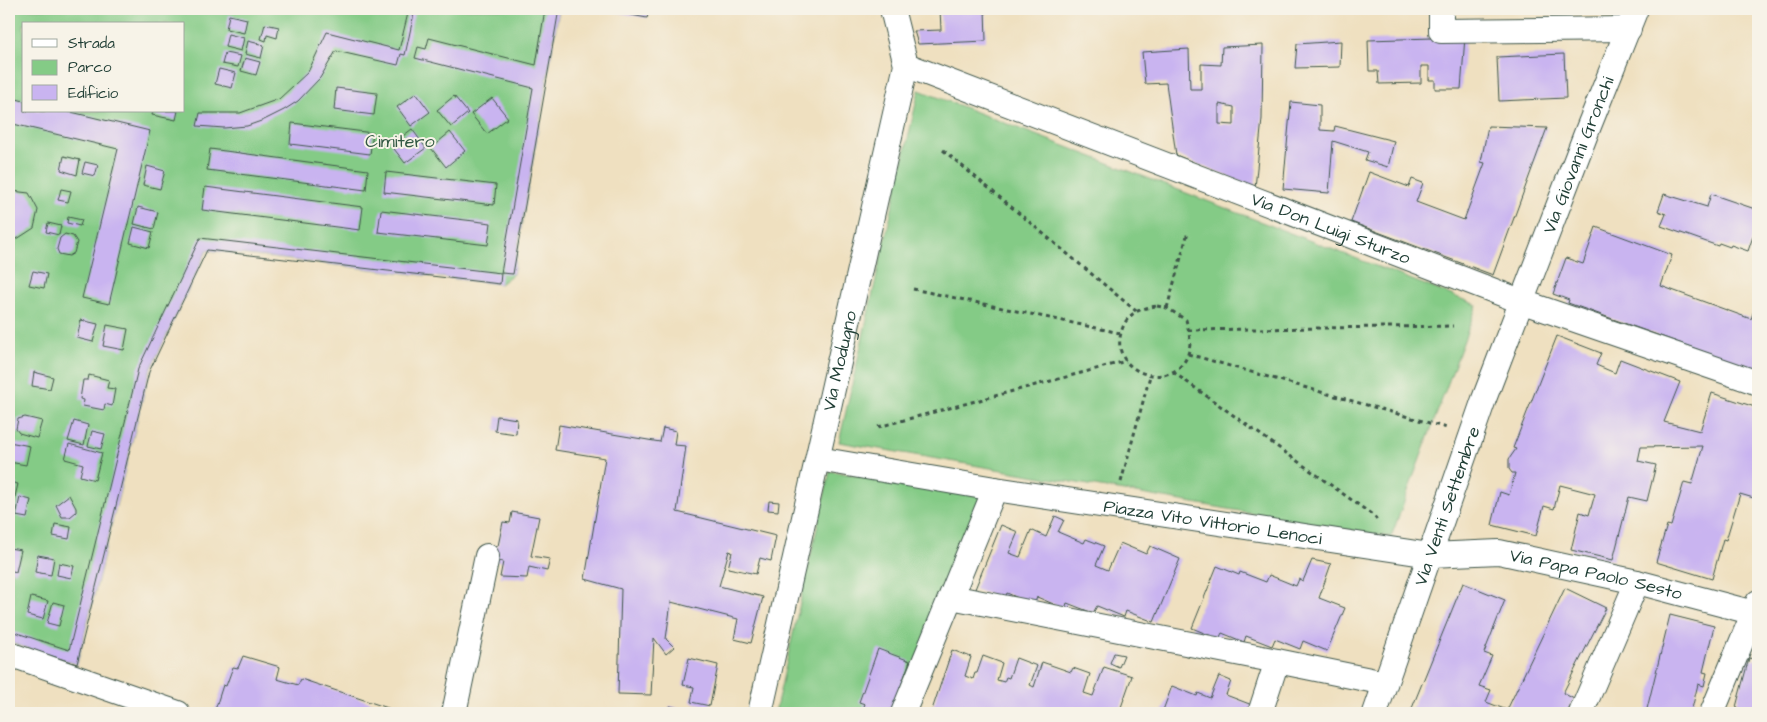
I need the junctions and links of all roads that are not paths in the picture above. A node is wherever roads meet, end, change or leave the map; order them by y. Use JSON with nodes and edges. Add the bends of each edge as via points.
{"nodes":[{"id":1,"x":892,"y":9,"type":"edge"},
{"id":2,"x":1441,"y":9,"type":"edge"},
{"id":3,"x":1633,"y":19,"type":"edge"},
{"id":4,"x":906,"y":65,"type":"junction"},
{"id":5,"x":1522,"y":302,"type":"junction"},
{"id":6,"x":1758,"y":383,"type":"edge"},
{"id":7,"x":818,"y":459,"type":"junction"},
{"id":8,"x":995,"y":489,"type":"junction"},
{"id":9,"x":1430,"y":555,"type":"junction"},
{"id":10,"x":486,"y":556,"type":"dead end"},
{"id":11,"x":1637,"y":582,"type":"junction"},
{"id":12,"x":951,"y":596,"type":"junction"},
{"id":13,"x":1757,"y":610,"type":"edge"},
{"id":14,"x":9,"y":654,"type":"edge"},
{"id":15,"x":1277,"y":661,"type":"junction"},
{"id":16,"x":1385,"y":683,"type":"junction"},
{"id":17,"x":178,"y":713,"type":"edge"},
{"id":18,"x":454,"y":713,"type":"edge"},
{"id":19,"x":760,"y":713,"type":"edge"},
{"id":20,"x":904,"y":713,"type":"edge"},
{"id":21,"x":1260,"y":713,"type":"edge"},
{"id":22,"x":1375,"y":713,"type":"edge"},
{"id":23,"x":1581,"y":713,"type":"edge"},
{"id":24,"x":1712,"y":713,"type":"edge"}],
"edges":[{"from":1,"to":4,"type":"street","name":"Via Modugno"},
{"from":2,"to":3,"type":"street","via":[[1441,31]]},
{"from":3,"to":5,"type":"street","name":"Via Giovanni Gronchi"},
{"from":4,"to":5,"type":"street","name":"Via Don Luigi Sturzo"},
{"from":4,"to":7,"type":"street","name":"Via Modugno"},
{"from":5,"to":6,"type":"street","name":"Via Don Luigi Sturzo"},
{"from":5,"to":9,"type":"street","name":"Via Venti Settembre"},
{"from":7,"to":8,"type":"street","name":"Piazza Vito Vittorio Lenoci"},
{"from":7,"to":19,"type":"street","name":"Via Modugno"},
{"from":8,"to":9,"type":"street","name":"Piazza Vito Vittorio Lenoci"},
{"from":8,"to":12,"type":"street"},
{"from":9,"to":11,"type":"street","name":"Via Papa Paolo Sesto","via":[[1500,552]]},
{"from":9,"to":16,"type":"street","name":"Via Venti Settembre"},
{"from":10,"to":18,"type":"street"},
{"from":11,"to":13,"type":"street","name":"Via Papa Paolo Sesto"},
{"from":11,"to":23,"type":"street"},
{"from":12,"to":15,"type":"street"},
{"from":12,"to":20,"type":"street"},
{"from":13,"to":24,"type":"street"},
{"from":14,"to":17,"type":"street"},
{"from":15,"to":16,"type":"street"},
{"from":15,"to":21,"type":"street"},
{"from":16,"to":22,"type":"street","name":"Via Venti Settembre"}]}
